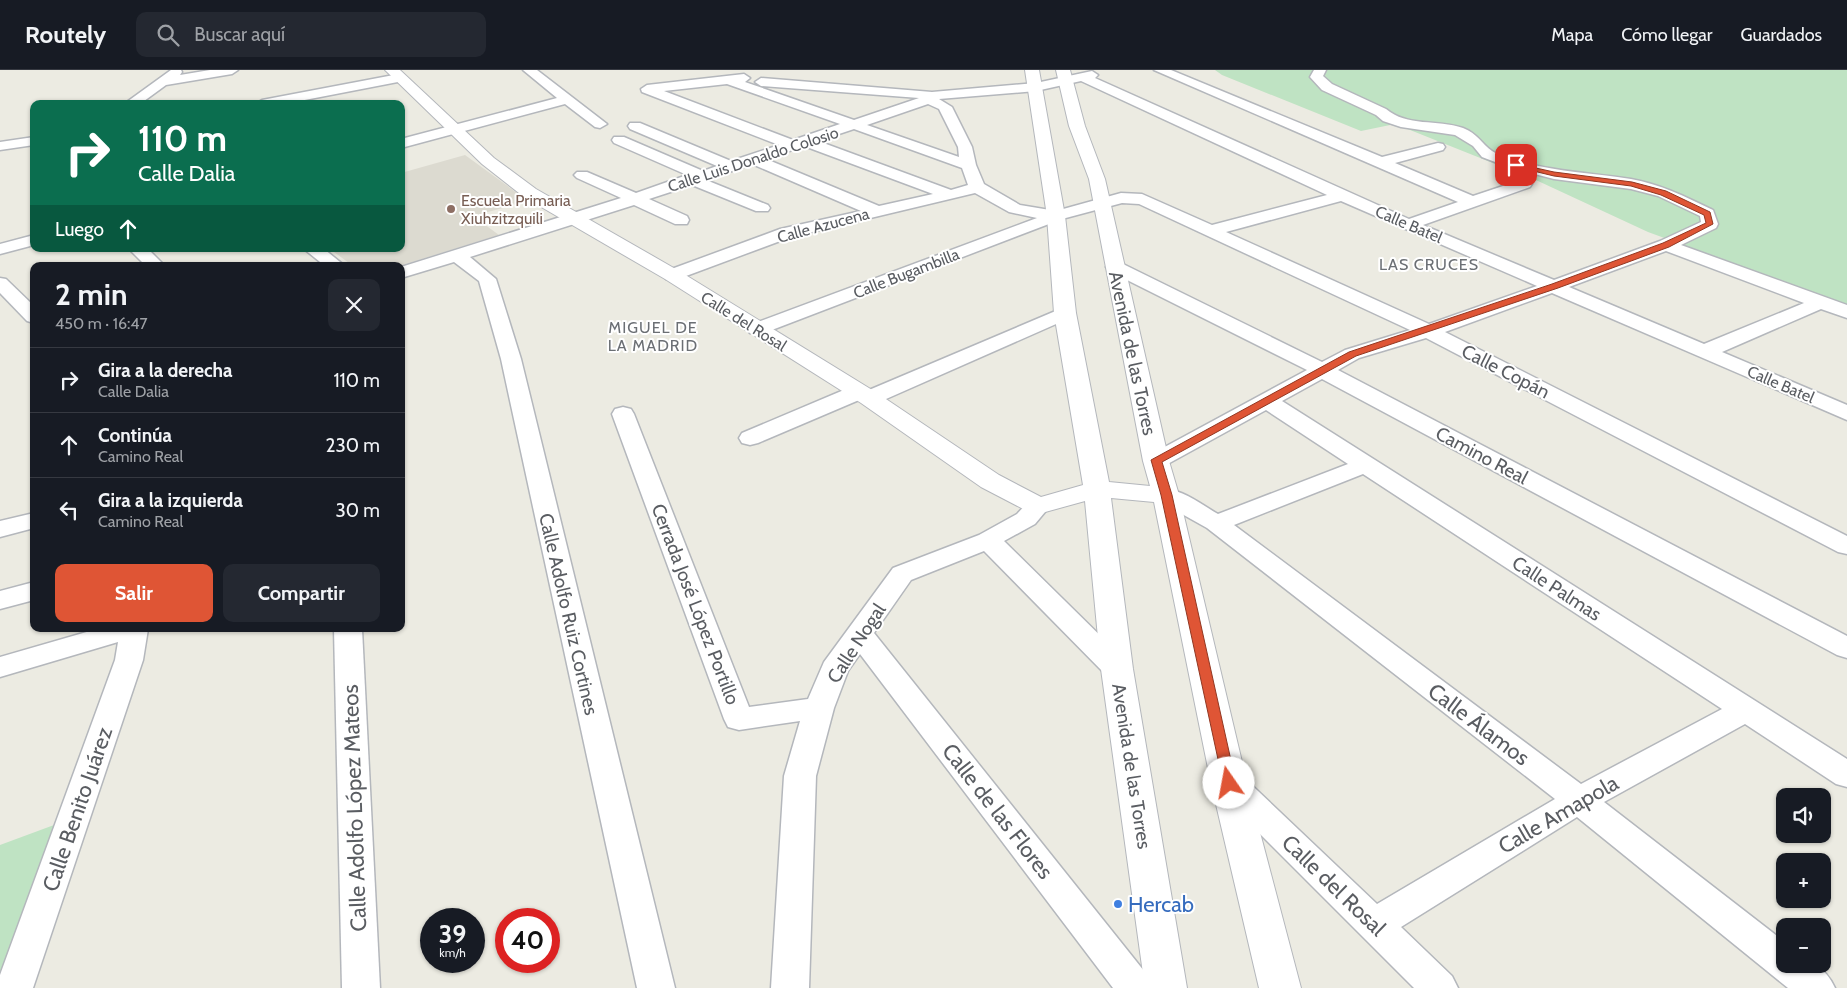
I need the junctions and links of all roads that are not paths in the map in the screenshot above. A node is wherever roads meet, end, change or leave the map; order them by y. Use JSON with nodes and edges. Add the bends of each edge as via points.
{"nodes":[{"id":1,"x":178,"y":70,"type":"edge"},
{"id":2,"x":232,"y":70,"type":"edge"},
{"id":3,"x":529,"y":70,"type":"edge"},
{"id":4,"x":701,"y":70,"type":"edge"},
{"id":5,"x":1109,"y":70,"type":"edge"},
{"id":6,"x":1160,"y":70,"type":"edge"},
{"id":7,"x":1320,"y":70,"type":"edge"},
{"id":8,"x":795,"y":72,"type":"dead end"},
{"id":9,"x":395,"y":74,"type":"edge"},
{"id":10,"x":1071,"y":77,"type":"edge"},
{"id":11,"x":1034,"y":79,"type":"edge"},
{"id":12,"x":722,"y":80,"type":"junction"},
{"id":13,"x":162,"y":82,"type":"junction"},
{"id":14,"x":269,"y":89,"type":"dead end"},
{"id":15,"x":932,"y":97,"type":"junction"},
{"id":16,"x":567,"y":99,"type":"junction"},
{"id":17,"x":137,"y":100,"type":"edge"},
{"id":18,"x":279,"y":100,"type":"edge"},
{"id":19,"x":284,"y":100,"type":"edge"},
{"id":20,"x":600,"y":124,"type":"dead end"},
{"id":21,"x":856,"y":124,"type":"junction"},
{"id":22,"x":635,"y":126,"type":"dead end"},
{"id":23,"x":455,"y":130,"type":"junction"},
{"id":24,"x":619,"y":140,"type":"dead end"},
{"id":25,"x":30,"y":141,"type":"edge"},
{"id":26,"x":405,"y":143,"type":"edge"},
{"id":27,"x":798,"y":143,"type":"junction"},
{"id":28,"x":0,"y":146,"type":"edge"},
{"id":29,"x":1438,"y":147,"type":"dead end"},
{"id":30,"x":753,"y":158,"type":"junction"},
{"id":31,"x":1380,"y":162,"type":"junction"},
{"id":32,"x":968,"y":165,"type":"junction"},
{"id":33,"x":730,"y":166,"type":"junction"},
{"id":34,"x":582,"y":175,"type":"dead end"},
{"id":35,"x":697,"y":178,"type":"junction"},
{"id":36,"x":1524,"y":184,"type":"dead end"},
{"id":37,"x":976,"y":187,"type":"junction"},
{"id":38,"x":950,"y":195,"type":"junction"},
{"id":39,"x":1342,"y":196,"type":"junction"},
{"id":40,"x":632,"y":199,"type":"junction"},
{"id":41,"x":1102,"y":202,"type":"junction"},
{"id":42,"x":1470,"y":202,"type":"junction"},
{"id":43,"x":762,"y":208,"type":"dead end"},
{"id":44,"x":876,"y":211,"type":"junction"},
{"id":45,"x":1056,"y":216,"type":"junction"},
{"id":46,"x":576,"y":219,"type":"junction"},
{"id":47,"x":681,"y":220,"type":"dead end"},
{"id":48,"x":1409,"y":224,"type":"junction"},
{"id":49,"x":1213,"y":230,"type":"junction"},
{"id":50,"x":30,"y":241,"type":"edge"},
{"id":51,"x":1666,"y":245,"type":"junction"},
{"id":52,"x":0,"y":248,"type":"edge"},
{"id":53,"x":141,"y":252,"type":"edge"},
{"id":54,"x":317,"y":252,"type":"edge"},
{"id":55,"x":457,"y":256,"type":"junction"},
{"id":56,"x":152,"y":262,"type":"edge"},
{"id":57,"x":331,"y":262,"type":"edge"},
{"id":58,"x":1115,"y":267,"type":"junction"},
{"id":59,"x":405,"y":272,"type":"edge"},
{"id":60,"x":672,"y":275,"type":"junction"},
{"id":61,"x":0,"y":284,"type":"edge"},
{"id":62,"x":1555,"y":286,"type":"junction"},
{"id":63,"x":1822,"y":302,"type":"junction"},
{"id":64,"x":1847,"y":312,"type":"edge"},
{"id":65,"x":30,"y":313,"type":"edge"},
{"id":66,"x":1064,"y":313,"type":"junction"},
{"id":67,"x":757,"y":329,"type":"junction"},
{"id":68,"x":1428,"y":330,"type":"junction"},
{"id":69,"x":1706,"y":351,"type":"junction"},
{"id":70,"x":1322,"y":370,"type":"junction"},
{"id":71,"x":864,"y":395,"type":"junction"},
{"id":72,"x":1267,"y":401,"type":"junction"},
{"id":73,"x":1847,"y":413,"type":"edge"},
{"id":74,"x":623,"y":414,"type":"dead end"},
{"id":75,"x":750,"y":438,"type":"dead end"},
{"id":76,"x":1156,"y":460,"type":"junction"},
{"id":77,"x":1365,"y":465,"type":"junction"},
{"id":78,"x":1097,"y":489,"type":"junction"},
{"id":79,"x":1166,"y":495,"type":"junction"},
{"id":80,"x":1038,"y":506,"type":"junction"},
{"id":81,"x":30,"y":521,"type":"edge"},
{"id":82,"x":1216,"y":523,"type":"junction"},
{"id":83,"x":0,"y":529,"type":"edge"},
{"id":84,"x":988,"y":540,"type":"junction"},
{"id":85,"x":1847,"y":546,"type":"edge"},
{"id":86,"x":30,"y":592,"type":"edge"},
{"id":87,"x":0,"y":600,"type":"edge"},
{"id":88,"x":118,"y":632,"type":"edge"},
{"id":89,"x":134,"y":632,"type":"edge"},
{"id":90,"x":348,"y":632,"type":"edge"},
{"id":91,"x":860,"y":634,"type":"junction"},
{"id":92,"x":1847,"y":648,"type":"edge"},
{"id":93,"x":0,"y":667,"type":"edge"},
{"id":94,"x":1118,"y":669,"type":"junction"},
{"id":95,"x":819,"y":708,"type":"junction"},
{"id":96,"x":1745,"y":710,"type":"junction"},
{"id":97,"x":1847,"y":775,"type":"edge"},
{"id":98,"x":1229,"y":783,"type":"junction"},
{"id":99,"x":1580,"y":800,"type":"junction"},
{"id":100,"x":1375,"y":924,"type":"junction"},
{"id":101,"x":1776,"y":957,"type":"edge"},
{"id":102,"x":1797,"y":973,"type":"edge"},
{"id":103,"x":14,"y":988,"type":"edge"},
{"id":104,"x":361,"y":988,"type":"edge"},
{"id":105,"x":656,"y":988,"type":"edge"},
{"id":106,"x":790,"y":988,"type":"edge"},
{"id":107,"x":1136,"y":988,"type":"edge"},
{"id":108,"x":1166,"y":988,"type":"edge"},
{"id":109,"x":1280,"y":988,"type":"edge"},
{"id":110,"x":1438,"y":988,"type":"edge"},
{"id":111,"x":1816,"y":988,"type":"edge"}],
"edges":[{"from":1,"to":13,"type":"street"},
{"from":2,"to":13,"type":"street"},
{"from":3,"to":16,"type":"street"},
{"from":4,"to":12,"type":"street"},
{"from":5,"to":10,"type":"street","name":"Calle Luis Donaldo Colosio"},
{"from":6,"to":31,"type":"street"},
{"from":7,"to":51,"type":"street","via":[[1316,77],[1327,87],[1401,123],[1459,132],[1478,142],[1487,154],[1516,165],[1554,174],[1632,184],[1664,193],[1708,213],[1710,224]]},
{"from":8,"to":12,"type":"street"},
{"from":9,"to":19,"type":"street"},
{"from":9,"to":23,"type":"street","name":"Calle del Rosal"},
{"from":10,"to":11,"type":"street","name":"Calle Luis Donaldo Colosio"},
{"from":10,"to":39,"type":"street","name":"Calle Batel"},
{"from":10,"to":41,"type":"street","name":"Avenida de las Torres","via":[[1077,126]]},
{"from":11,"to":15,"type":"street","name":"Calle Luis Donaldo Colosio"},
{"from":11,"to":45,"type":"street","name":"Avenida de las Torres"},
{"from":12,"to":15,"type":"street"},
{"from":12,"to":21,"type":"street"},
{"from":12,"to":27,"type":"street","via":[[648,89]]},
{"from":13,"to":17,"type":"street"},
{"from":14,"to":18,"type":"street"},
{"from":15,"to":21,"type":"street","name":"Calle Luis Donaldo Colosio"},
{"from":15,"to":32,"type":"street","via":[[945,107],[965,147]]},
{"from":16,"to":20,"type":"street"},
{"from":16,"to":23,"type":"street"},
{"from":21,"to":27,"type":"street","name":"Calle Luis Donaldo Colosio"},
{"from":21,"to":32,"type":"street"},
{"from":22,"to":33,"type":"street"},
{"from":23,"to":26,"type":"street"},
{"from":23,"to":46,"type":"street","name":"Calle del Rosal","via":[[488,161],[530,193]]},
{"from":24,"to":35,"type":"street"},
{"from":25,"to":28,"type":"street"},
{"from":27,"to":30,"type":"street","name":"Calle Luis Donaldo Colosio"},
{"from":27,"to":38,"type":"street"},
{"from":29,"to":31,"type":"street"},
{"from":30,"to":33,"type":"street","name":"Calle Luis Donaldo Colosio"},
{"from":30,"to":44,"type":"street"},
{"from":31,"to":42,"type":"street"},
{"from":32,"to":37,"type":"street"},
{"from":33,"to":35,"type":"street","name":"Calle Luis Donaldo Colosio"},
{"from":34,"to":40,"type":"street"},
{"from":35,"to":40,"type":"street","name":"Calle Luis Donaldo Colosio"},
{"from":35,"to":43,"type":"street"},
{"from":36,"to":42,"type":"street"},
{"from":37,"to":38,"type":"street","name":"Calle Azucena"},
{"from":37,"to":45,"type":"street","via":[[1016,209]]},
{"from":38,"to":44,"type":"street","name":"Calle Azucena"},
{"from":39,"to":48,"type":"street","name":"Calle Batel"},
{"from":39,"to":49,"type":"street"},
{"from":40,"to":46,"type":"street","name":"Calle Luis Donaldo Colosio"},
{"from":40,"to":47,"type":"street"},
{"from":41,"to":45,"type":"street","name":"Calle Bugambilla"},
{"from":41,"to":49,"type":"street","name":"Calle Copán","via":[[1121,198],[1142,199]]},
{"from":41,"to":58,"type":"street","name":"Avenida de las Torres"},
{"from":42,"to":48,"type":"street"},
{"from":44,"to":60,"type":"street","name":"Calle Azucena","via":[[786,233]]},
{"from":45,"to":66,"type":"street","name":"Avenida de las Torres"},
{"from":45,"to":67,"type":"street","name":"Calle Bugambilla"},
{"from":46,"to":55,"type":"street","name":"Calle Luis Donaldo Colosio"},
{"from":46,"to":60,"type":"street","name":"Calle del Rosal"},
{"from":48,"to":62,"type":"street","name":"Calle Batel"},
{"from":49,"to":68,"type":"street","name":"Calle Copán"},
{"from":50,"to":52,"type":"street"},
{"from":51,"to":62,"type":"street"},
{"from":51,"to":63,"type":"street"},
{"from":53,"to":56,"type":"street"},
{"from":54,"to":57,"type":"street"},
{"from":55,"to":59,"type":"street","name":"Calle Luis Donaldo Colosio"},
{"from":55,"to":105,"type":"street","name":"Calle Adolfo Ruiz Cortines","via":[[487,279],[511,359]]},
{"from":58,"to":70,"type":"street","name":"Camino Real"},
{"from":58,"to":76,"type":"street","name":"Avenida de las Torres"},
{"from":60,"to":67,"type":"street","name":"Calle del Rosal"},
{"from":61,"to":65,"type":"street"},
{"from":62,"to":68,"type":"street"},
{"from":62,"to":69,"type":"street","name":"Calle Batel"},
{"from":63,"to":64,"type":"street"},
{"from":63,"to":69,"type":"street"},
{"from":66,"to":71,"type":"street"},
{"from":66,"to":78,"type":"street","name":"Avenida de las Torres"},
{"from":67,"to":71,"type":"street","name":"Calle del Rosal"},
{"from":68,"to":70,"type":"street","via":[[1352,354]]},
{"from":68,"to":85,"type":"street","name":"Calle Copán"},
{"from":69,"to":73,"type":"street","name":"Calle Batel"},
{"from":70,"to":72,"type":"street"},
{"from":70,"to":92,"type":"street","name":"Camino Real"},
{"from":71,"to":75,"type":"street"},
{"from":71,"to":80,"type":"street","name":"Calle del Rosal","via":[[990,481]]},
{"from":72,"to":76,"type":"street"},
{"from":72,"to":77,"type":"street","name":"Calle Palmas"},
{"from":74,"to":95,"type":"street","name":"Cerrada José López Portillo","via":[[739,718]]},
{"from":76,"to":79,"type":"street","name":"Avenida de las Torres"},
{"from":77,"to":82,"type":"street"},
{"from":77,"to":96,"type":"street","name":"Calle Palmas"},
{"from":78,"to":79,"type":"street"},
{"from":78,"to":80,"type":"street","name":"Calle Nogal"},
{"from":78,"to":94,"type":"street","name":"Avenida de las Torres"},
{"from":79,"to":82,"type":"street","name":"Calle Álamos"},
{"from":79,"to":98,"type":"street","name":"Avenida de las Torres"},
{"from":80,"to":84,"type":"street","name":"Calle Nogal","via":[[1026,520]]},
{"from":81,"to":83,"type":"street"},
{"from":82,"to":99,"type":"street","name":"Calle Álamos"},
{"from":84,"to":91,"type":"street","name":"Calle Nogal","via":[[902,574]]},
{"from":84,"to":94,"type":"street"},
{"from":86,"to":87,"type":"street"},
{"from":88,"to":93,"type":"street"},
{"from":89,"to":103,"type":"street","name":"Calle Benito Juárez","via":[[129,660]]},
{"from":90,"to":104,"type":"street","name":"Calle Adolfo López Mateos"},
{"from":91,"to":95,"type":"street","name":"Calle Nogal","via":[[834,669]]},
{"from":91,"to":107,"type":"street","name":"Calle de las Flores"},
{"from":94,"to":108,"type":"street","name":"Avenida de las Torres"},
{"from":95,"to":106,"type":"street","name":"Calle Nogal","via":[[800,776]]},
{"from":96,"to":97,"type":"street","name":"Calle Palmas"},
{"from":96,"to":99,"type":"street","name":"Calle Amapola"},
{"from":98,"to":100,"type":"street","name":"Calle del Rosal"},
{"from":98,"to":109,"type":"street","name":"Avenida de las Torres"},
{"from":99,"to":100,"type":"street","name":"Calle Amapola"},
{"from":99,"to":101,"type":"street","name":"Calle Álamos"},
{"from":100,"to":110,"type":"street","name":"Calle del Rosal"},
{"from":102,"to":111,"type":"street","name":"Calle Álamos"}]}
